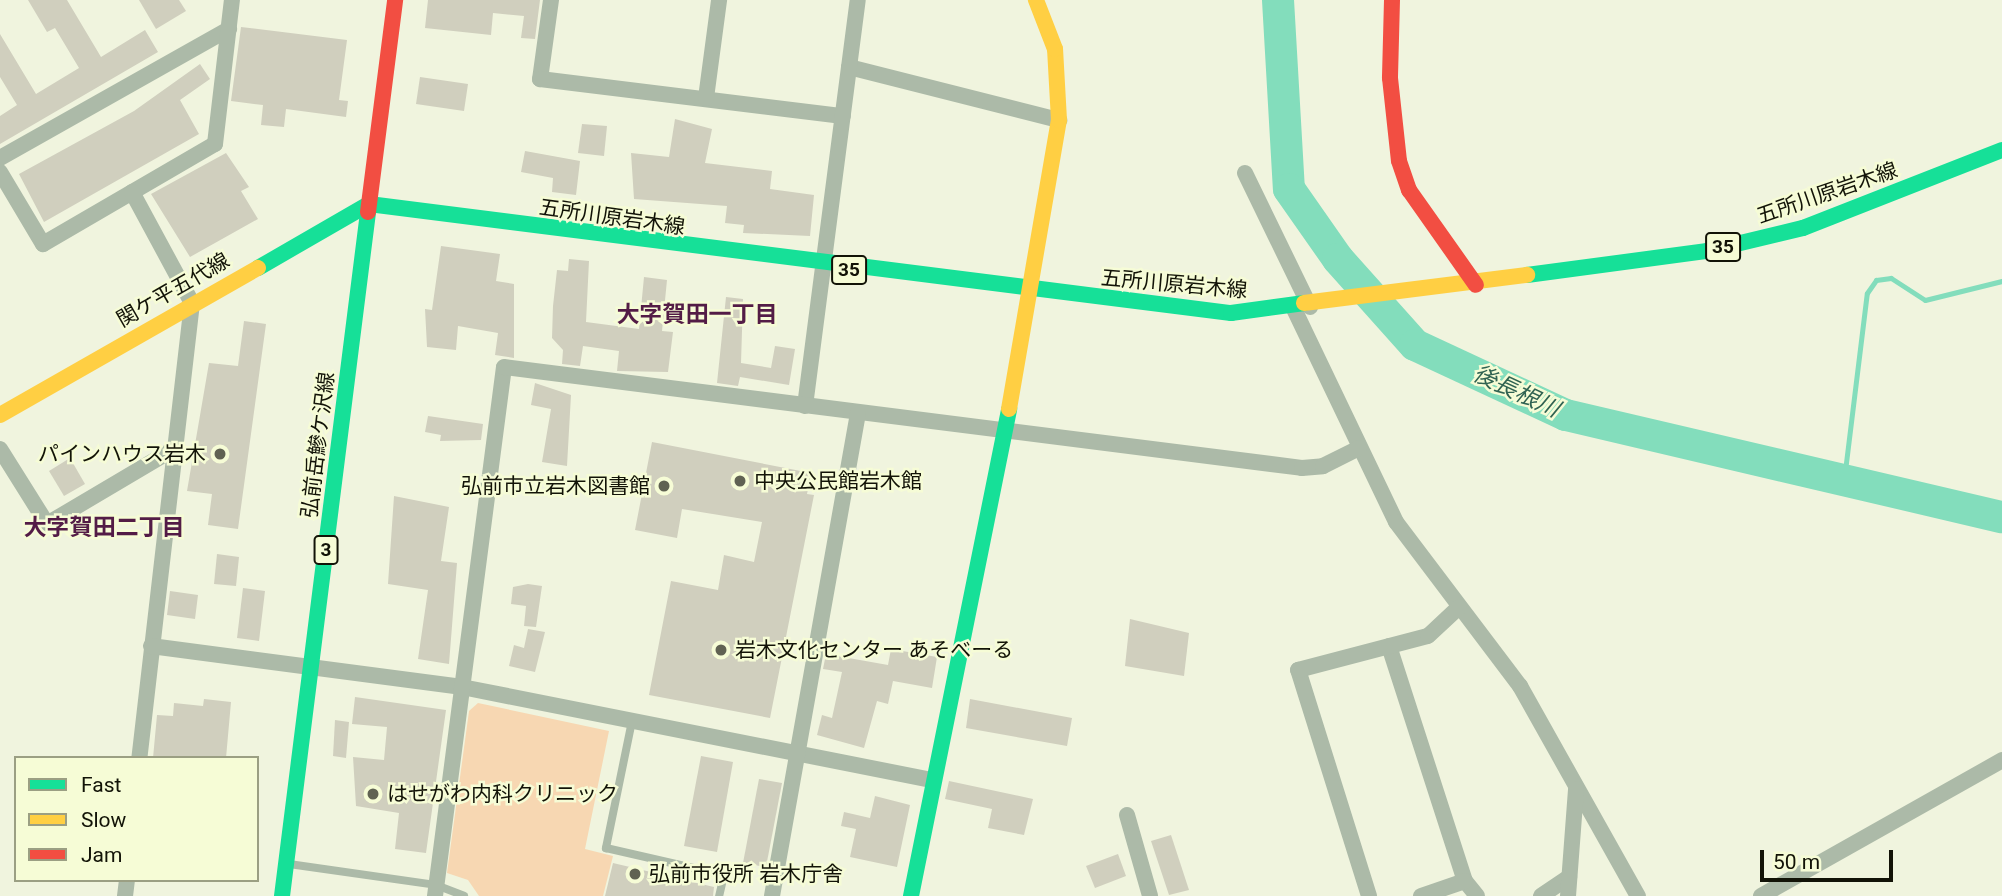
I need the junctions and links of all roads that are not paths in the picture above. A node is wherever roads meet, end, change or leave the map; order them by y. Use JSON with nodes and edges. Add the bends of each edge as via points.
{"nodes":[{"id":1,"x":232,"y":0,"type":"edge"},
{"id":2,"x":395,"y":0,"type":"edge"},
{"id":3,"x":551,"y":0,"type":"edge"},
{"id":4,"x":719,"y":0,"type":"edge"},
{"id":5,"x":858,"y":0,"type":"edge"},
{"id":6,"x":1036,"y":0,"type":"edge"},
{"id":7,"x":1392,"y":0,"type":"edge"},
{"id":8,"x":229,"y":29,"type":"junction"},
{"id":9,"x":849,"y":67,"type":"junction"},
{"id":10,"x":706,"y":98,"type":"junction"},
{"id":11,"x":843,"y":116,"type":"junction"},
{"id":12,"x":1059,"y":120,"type":"junction"},
{"id":13,"x":2002,"y":150,"type":"edge"},
{"id":14,"x":0,"y":158,"type":"edge"},
{"id":15,"x":0,"y":172,"type":"edge"},
{"id":16,"x":1245,"y":173,"type":"dead end"},
{"id":17,"x":132,"y":192,"type":"junction"},
{"id":18,"x":369,"y":204,"type":"junction"},
{"id":19,"x":823,"y":266,"type":"junction"},
{"id":20,"x":1476,"y":285,"type":"junction"},
{"id":21,"x":1029,"y":292,"type":"junction"},
{"id":22,"x":192,"y":303,"type":"junction"},
{"id":23,"x":1302,"y":308,"type":"junction"},
{"id":24,"x":805,"y":406,"type":"junction"},
{"id":25,"x":858,"y":414,"type":"junction"},
{"id":26,"x":0,"y":415,"type":"edge"},
{"id":27,"x":1005,"y":433,"type":"junction"},
{"id":28,"x":1359,"y":448,"type":"junction"},
{"id":29,"x":0,"y":449,"type":"edge"},
{"id":30,"x":174,"y":449,"type":"junction"},
{"id":31,"x":1459,"y":607,"type":"junction"},
{"id":32,"x":151,"y":646,"type":"junction"},
{"id":33,"x":1389,"y":646,"type":"junction"},
{"id":34,"x":311,"y":666,"type":"junction"},
{"id":35,"x":463,"y":687,"type":"junction"},
{"id":36,"x":632,"y":721,"type":"junction"},
{"id":37,"x":793,"y":753,"type":"junction"},
{"id":38,"x":139,"y":756,"type":"edge"},
{"id":39,"x":2002,"y":760,"type":"edge"},
{"id":40,"x":931,"y":780,"type":"junction"},
{"id":41,"x":1576,"y":789,"type":"junction"},
{"id":42,"x":1127,"y":815,"type":"dead end"},
{"id":43,"x":286,"y":863,"type":"junction"},
{"id":44,"x":1569,"y":877,"type":"junction"},
{"id":45,"x":1465,"y":881,"type":"junction"},
{"id":46,"x":436,"y":890,"type":"edge"},
{"id":47,"x":282,"y":896,"type":"edge"},
{"id":48,"x":464,"y":896,"type":"edge"},
{"id":49,"x":719,"y":896,"type":"edge"},
{"id":50,"x":772,"y":896,"type":"edge"},
{"id":51,"x":911,"y":896,"type":"edge"},
{"id":52,"x":1150,"y":896,"type":"edge"},
{"id":53,"x":1369,"y":896,"type":"edge"},
{"id":54,"x":1421,"y":896,"type":"edge"},
{"id":55,"x":1477,"y":896,"type":"edge"},
{"id":56,"x":1541,"y":896,"type":"edge"},
{"id":57,"x":1568,"y":896,"type":"edge"},
{"id":58,"x":1638,"y":896,"type":"edge"},
{"id":59,"x":1761,"y":896,"type":"edge"}],
"edges":[{"from":1,"to":8,"type":"street"},
{"from":2,"to":18,"type":"main road","name":"弘前岳鰺ケ沢線","number":"3"},
{"from":3,"to":10,"type":"street","via":[[540,79]]},
{"from":4,"to":10,"type":"street"},
{"from":5,"to":9,"type":"street"},
{"from":6,"to":12,"type":"main road","via":[[1055,50]]},
{"from":7,"to":20,"type":"main road","via":[[1390,78],[1399,161],[1409,190]]},
{"from":8,"to":14,"type":"street"},
{"from":8,"to":17,"type":"street","via":[[215,144]]},
{"from":9,"to":11,"type":"street"},
{"from":9,"to":12,"type":"street"},
{"from":10,"to":11,"type":"street"},
{"from":11,"to":19,"type":"street"},
{"from":12,"to":21,"type":"main road"},
{"from":13,"to":20,"type":"main road","name":"五所川原岩木線","number":"35","via":[[1803,228],[1707,251]]},
{"from":15,"to":17,"type":"street","via":[[43,244]]},
{"from":16,"to":23,"type":"street"},
{"from":17,"to":22,"type":"street"},
{"from":18,"to":19,"type":"main road","name":"五所川原岩木線","number":"35"},
{"from":18,"to":22,"type":"main road","name":"関ケ平五代線"},
{"from":18,"to":34,"type":"main road","name":"弘前岳鰺ケ沢線","number":"3"},
{"from":19,"to":21,"type":"main road","name":"五所川原岩木線","number":"35"},
{"from":19,"to":24,"type":"street"},
{"from":20,"to":23,"type":"main road","name":"五所川原岩木線","number":"35"},
{"from":21,"to":23,"type":"main road","name":"五所川原岩木線","number":"35","via":[[1231,313]]},
{"from":21,"to":27,"type":"main road"},
{"from":22,"to":26,"type":"main road","name":"関ケ平五代線"},
{"from":22,"to":30,"type":"street"},
{"from":23,"to":28,"type":"street"},
{"from":24,"to":25,"type":"street"},
{"from":24,"to":35,"type":"street","via":[[505,367]]},
{"from":25,"to":27,"type":"street"},
{"from":25,"to":37,"type":"street"},
{"from":27,"to":28,"type":"street","via":[[1302,468],[1323,466]]},
{"from":27,"to":40,"type":"main road"},
{"from":28,"to":31,"type":"street","via":[[1396,522]]},
{"from":29,"to":30,"type":"street","via":[[47,524]]},
{"from":30,"to":32,"type":"street"},
{"from":31,"to":33,"type":"street","via":[[1428,636]]},
{"from":31,"to":41,"type":"street","via":[[1520,686]]},
{"from":32,"to":34,"type":"street"},
{"from":32,"to":38,"type":"street"},
{"from":33,"to":45,"type":"street"},
{"from":33,"to":53,"type":"street","via":[[1298,670]]},
{"from":34,"to":35,"type":"street"},
{"from":34,"to":43,"type":"main road","name":"弘前岳鰺ケ沢線","number":"3"},
{"from":35,"to":36,"type":"street"},
{"from":35,"to":46,"type":"street"},
{"from":36,"to":37,"type":"street"},
{"from":36,"to":49,"type":"lane","via":[[606,848],[724,875]]},
{"from":37,"to":40,"type":"street"},
{"from":37,"to":50,"type":"street"},
{"from":39,"to":59,"type":"street"},
{"from":40,"to":51,"type":"main road"},
{"from":41,"to":44,"type":"street"},
{"from":41,"to":58,"type":"street"},
{"from":42,"to":52,"type":"street"},
{"from":43,"to":46,"type":"lane"},
{"from":43,"to":47,"type":"main road","name":"弘前岳鰺ケ沢線","number":"3"},
{"from":44,"to":56,"type":"street"},
{"from":44,"to":57,"type":"street"},
{"from":45,"to":54,"type":"street"},
{"from":45,"to":55,"type":"street"},
{"from":46,"to":48,"type":"lane"}]}
